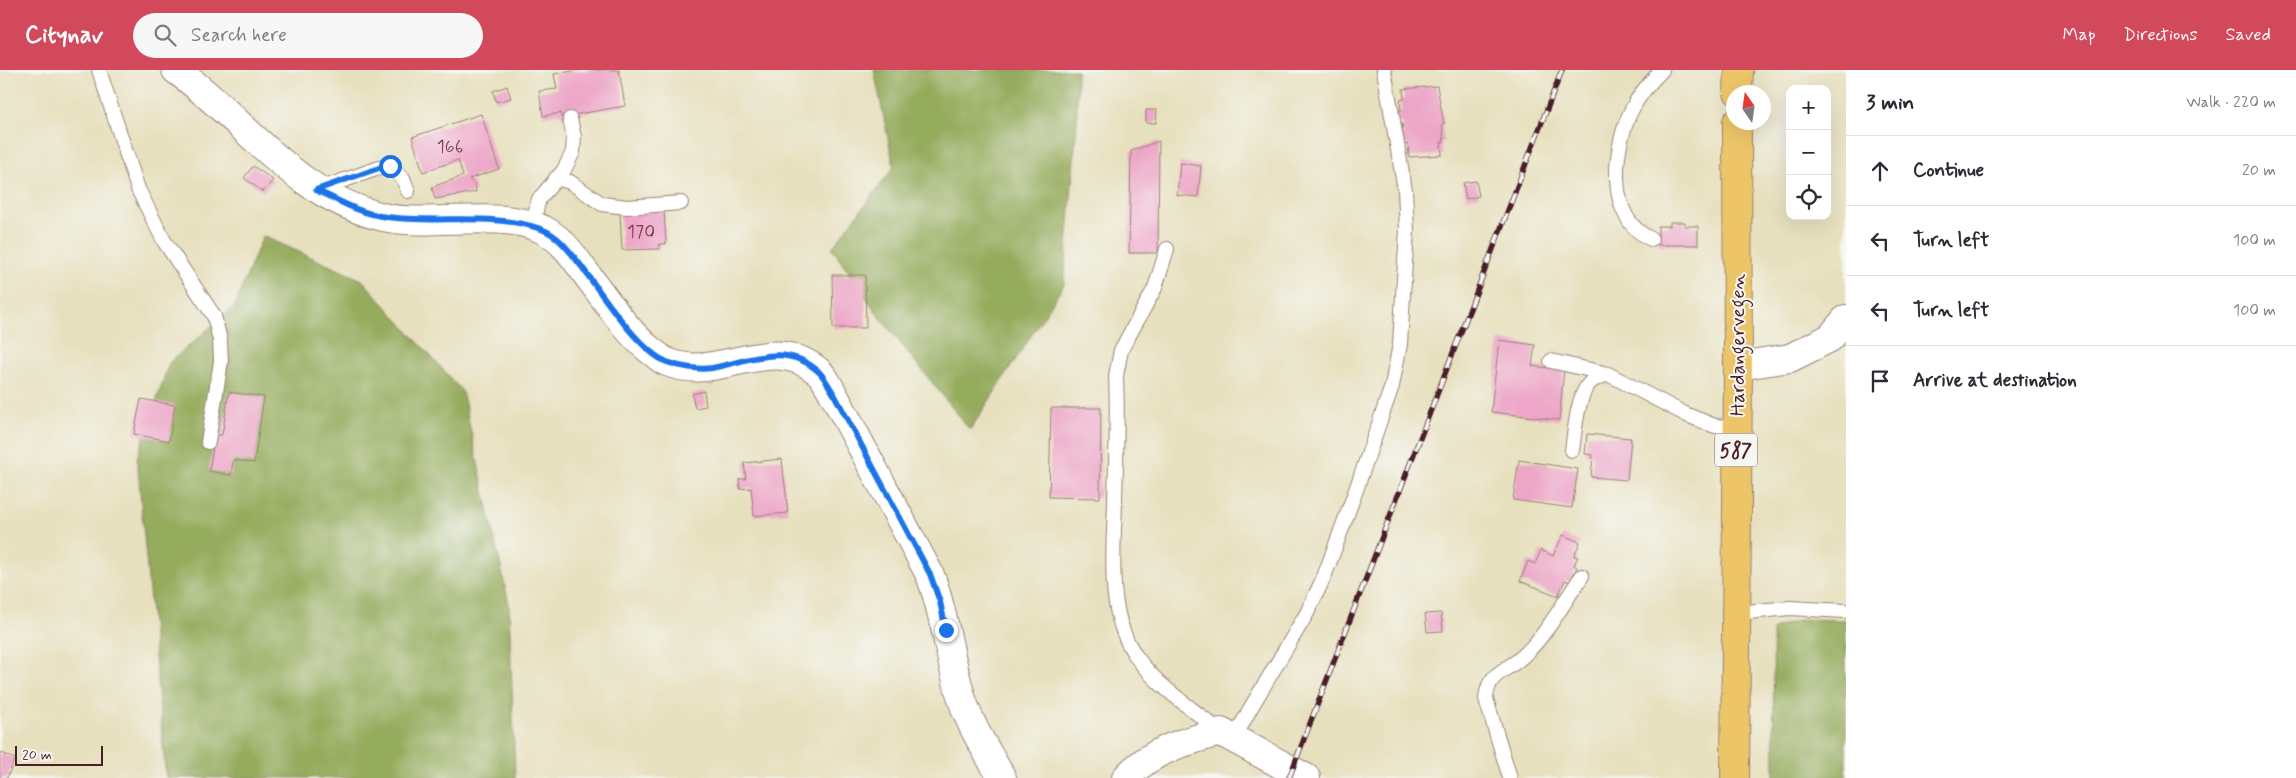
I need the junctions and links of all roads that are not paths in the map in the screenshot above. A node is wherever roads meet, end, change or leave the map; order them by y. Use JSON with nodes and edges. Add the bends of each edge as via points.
{"nodes":[{"id":1,"x":99,"y":70,"type":"edge"},
{"id":2,"x":1384,"y":70,"type":"edge"},
{"id":3,"x":1662,"y":70,"type":"edge"},
{"id":4,"x":1739,"y":70,"type":"edge"},
{"id":5,"x":178,"y":71,"type":"edge"},
{"id":6,"x":1738,"y":85,"type":"edge"},
{"id":7,"x":570,"y":118,"type":"dead end"},
{"id":8,"x":1737,"y":130,"type":"edge"},
{"id":9,"x":556,"y":178,"type":"junction"},
{"id":10,"x":316,"y":190,"type":"junction"},
{"id":11,"x":408,"y":191,"type":"dead end"},
{"id":12,"x":681,"y":203,"type":"dead end"},
{"id":13,"x":532,"y":226,"type":"junction"},
{"id":14,"x":1651,"y":239,"type":"dead end"},
{"id":15,"x":1167,"y":249,"type":"dead end"},
{"id":16,"x":1846,"y":319,"type":"edge"},
{"id":17,"x":1551,"y":361,"type":"dead end"},
{"id":18,"x":1738,"y":366,"type":"junction"},
{"id":19,"x":1608,"y":374,"type":"junction"},
{"id":20,"x":1736,"y":428,"type":"junction"},
{"id":21,"x":208,"y":442,"type":"dead end"},
{"id":22,"x":1572,"y":450,"type":"dead end"},
{"id":23,"x":1582,"y":576,"type":"dead end"},
{"id":24,"x":1846,"y":610,"type":"edge"},
{"id":25,"x":1736,"y":613,"type":"junction"},
{"id":26,"x":1228,"y":735,"type":"junction"},
{"id":27,"x":1002,"y":778,"type":"edge"},
{"id":28,"x":1126,"y":778,"type":"edge"},
{"id":29,"x":1306,"y":778,"type":"edge"},
{"id":30,"x":1510,"y":778,"type":"edge"},
{"id":31,"x":1735,"y":778,"type":"edge"}],
"edges":[{"from":1,"to":21,"type":"lane","via":[[138,189],[164,241],[214,316],[221,361]]},
{"from":2,"to":26,"type":"lane","via":[[1404,190],[1407,230],[1400,334],[1392,386],[1320,586],[1250,708]]},
{"from":3,"to":14,"type":"lane","via":[[1632,108],[1621,139],[1618,174],[1620,203],[1628,221],[1638,233]]},
{"from":4,"to":6,"type":"main road"},
{"from":5,"to":10,"type":"street","via":[[276,160]]},
{"from":7,"to":9,"type":"lane","via":[[574,152]]},
{"from":8,"to":18,"type":"main road","name":"Hardangervegen","number":"587"},
{"from":9,"to":12,"type":"lane","via":[[570,182],[602,204],[628,207]]},
{"from":9,"to":13,"type":"lane","via":[[540,199]]},
{"from":10,"to":11,"type":"lane","via":[[390,166],[403,178]]},
{"from":10,"to":13,"type":"street","via":[[350,208],[386,217],[492,220]]},
{"from":13,"to":27,"type":"street","via":[[544,230],[565,245],[640,342],[665,362],[710,368],[776,354],[798,359],[820,372],[930,574],[940,602],[952,666],[963,703]]},
{"from":15,"to":26,"type":"lane","via":[[1155,288],[1122,350],[1116,376],[1113,568],[1117,612],[1123,634],[1138,659],[1160,682]]},
{"from":16,"to":18,"type":"street","via":[[1830,338],[1790,358]]},
{"from":17,"to":19,"type":"lane"},
{"from":18,"to":20,"type":"main road","name":"Hardangervegen","number":"587"},
{"from":19,"to":20,"type":"lane","via":[[1687,415],[1715,426]]},
{"from":19,"to":22,"type":"lane","via":[[1592,381],[1584,393]]},
{"from":20,"to":25,"type":"main road","name":"Hardangervegen","number":"587"},
{"from":23,"to":30,"type":"lane","via":[[1541,635],[1522,657],[1492,677],[1487,686],[1486,699]]},
{"from":24,"to":25,"type":"lane","via":[[1790,608]]},
{"from":25,"to":31,"type":"main road","name":"Hardangervegen","number":"587"},
{"from":26,"to":28,"type":"street","via":[[1181,743],[1154,754],[1136,766]]},
{"from":26,"to":29,"type":"street"}]}
